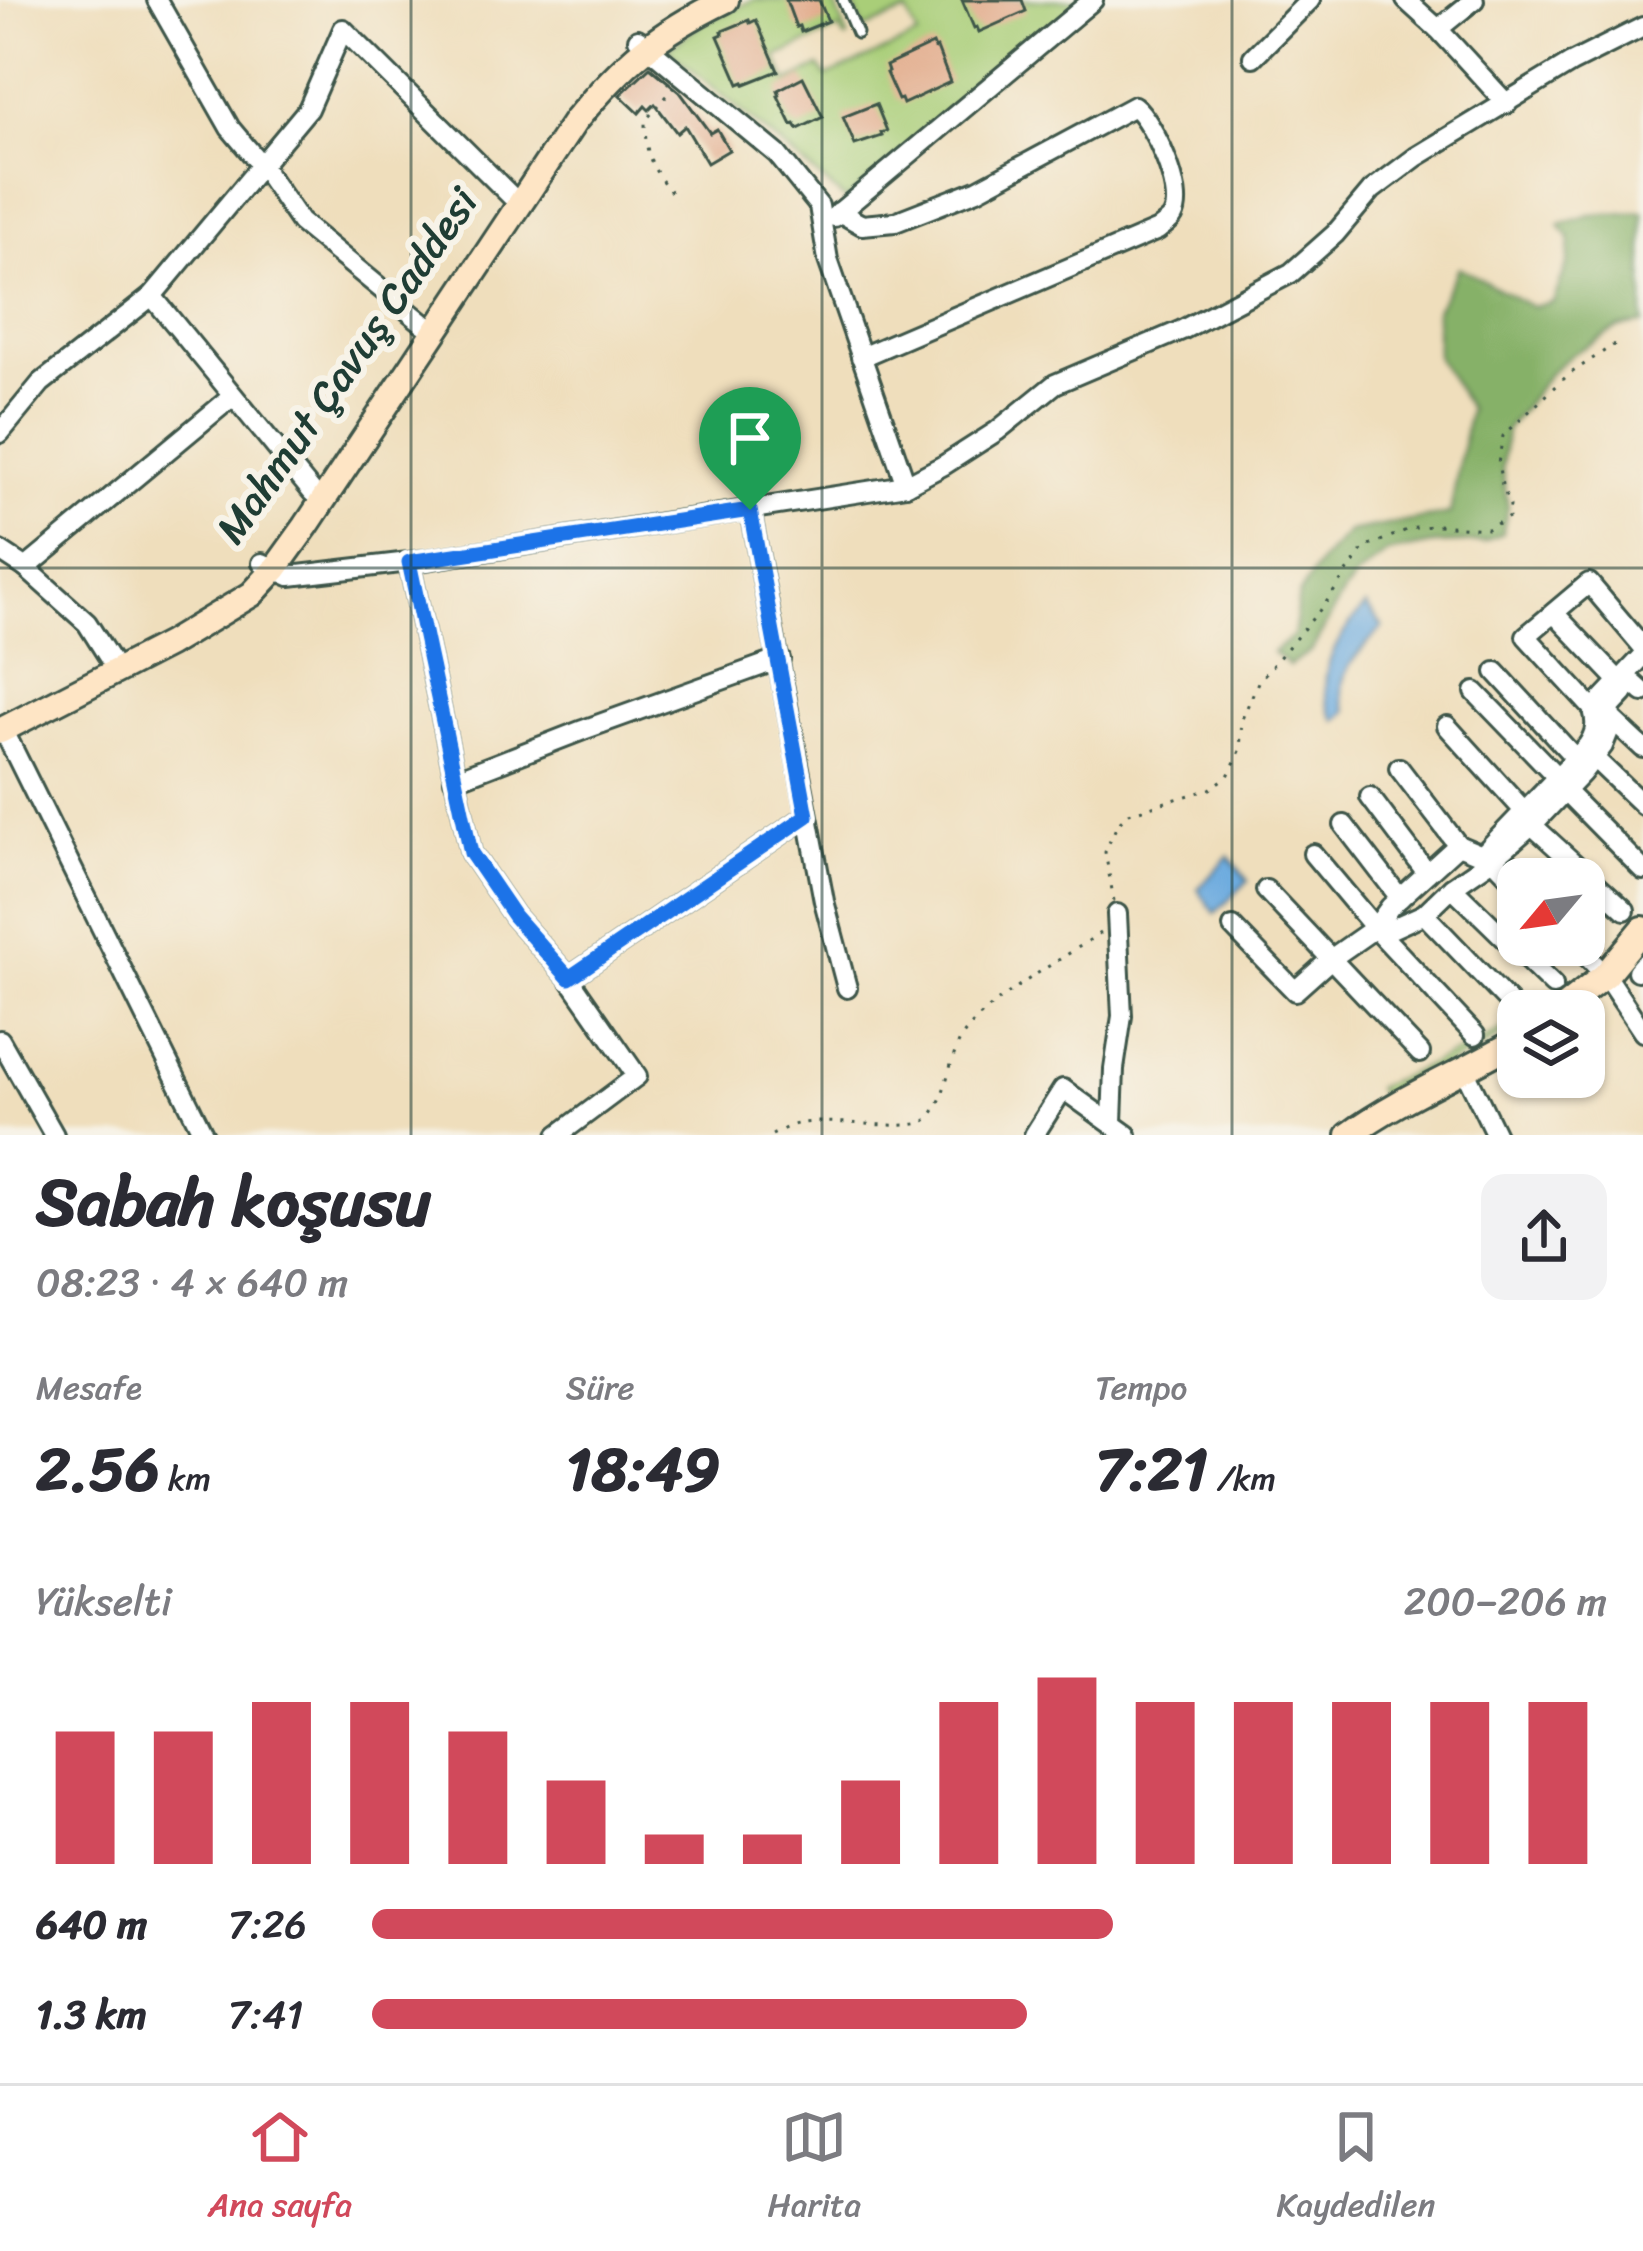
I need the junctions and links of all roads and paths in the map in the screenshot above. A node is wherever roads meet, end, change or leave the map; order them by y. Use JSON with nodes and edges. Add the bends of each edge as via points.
{"nodes":[{"id":1,"x":157,"y":0,"type":"edge"},
{"id":2,"x":709,"y":0,"type":"edge"},
{"id":3,"x":726,"y":0,"type":"edge"},
{"id":4,"x":843,"y":0,"type":"edge"},
{"id":5,"x":1093,"y":0,"type":"edge"},
{"id":6,"x":1310,"y":0,"type":"edge"},
{"id":7,"x":1406,"y":0,"type":"edge"},
{"id":8,"x":1474,"y":0,"type":"edge"},
{"id":9,"x":1643,"y":27,"type":"edge"},
{"id":10,"x":1438,"y":29,"type":"junction"},
{"id":11,"x":857,"y":33,"type":"dead end"},
{"id":12,"x":649,"y":48,"type":"junction"},
{"id":13,"x":1253,"y":57,"type":"dead end"},
{"id":14,"x":685,"y":76,"type":"junction"},
{"id":15,"x":1507,"y":104,"type":"junction"},
{"id":16,"x":261,"y":165,"type":"junction"},
{"id":17,"x":671,"y":192,"type":"dead end"},
{"id":18,"x":511,"y":196,"type":"junction"},
{"id":19,"x":839,"y":212,"type":"junction"},
{"id":20,"x":822,"y":226,"type":"junction"},
{"id":21,"x":152,"y":296,"type":"junction"},
{"id":22,"x":424,"y":324,"type":"junction"},
{"id":23,"x":1615,"y":344,"type":"dead end"},
{"id":24,"x":861,"y":357,"type":"junction"},
{"id":25,"x":233,"y":396,"type":"junction"},
{"id":26,"x":0,"y":433,"type":"edge"},
{"id":27,"x":906,"y":485,"type":"junction"},
{"id":28,"x":313,"y":494,"type":"junction"},
{"id":29,"x":750,"y":510,"type":"junction"},
{"id":30,"x":0,"y":551,"type":"edge"},
{"id":31,"x":409,"y":562,"type":"junction"},
{"id":32,"x":269,"y":566,"type":"junction"},
{"id":33,"x":26,"y":568,"type":"junction"},
{"id":34,"x":1554,"y":613,"type":"junction"},
{"id":35,"x":1643,"y":652,"type":"edge"},
{"id":36,"x":780,"y":659,"type":"junction"},
{"id":37,"x":111,"y":661,"type":"junction"},
{"id":38,"x":1496,"y":672,"type":"dead end"},
{"id":39,"x":1635,"y":682,"type":"edge"},
{"id":40,"x":1475,"y":692,"type":"dead end"},
{"id":41,"x":1601,"y":713,"type":"junction"},
{"id":42,"x":1,"y":726,"type":"edge"},
{"id":43,"x":1447,"y":726,"type":"dead end"},
{"id":44,"x":1643,"y":748,"type":"edge"},
{"id":45,"x":1585,"y":759,"type":"junction"},
{"id":46,"x":1400,"y":768,"type":"dead end"},
{"id":47,"x":454,"y":780,"type":"junction"},
{"id":48,"x":1562,"y":784,"type":"junction"},
{"id":49,"x":1370,"y":797,"type":"dead end"},
{"id":50,"x":1643,"y":805,"type":"edge"},
{"id":51,"x":807,"y":816,"type":"junction"},
{"id":52,"x":1528,"y":818,"type":"junction"},
{"id":53,"x":1344,"y":825,"type":"dead end"},
{"id":54,"x":1458,"y":845,"type":"junction"},
{"id":55,"x":1313,"y":854,"type":"dead end"},
{"id":56,"x":1493,"y":859,"type":"junction"},
{"id":57,"x":1497,"y":863,"type":"edge"},
{"id":58,"x":1643,"y":871,"type":"edge"},
{"id":59,"x":1427,"y":873,"type":"junction"},
{"id":60,"x":1452,"y":887,"type":"junction"},
{"id":61,"x":1266,"y":890,"type":"dead end"},
{"id":62,"x":1400,"y":898,"type":"junction"},
{"id":63,"x":1117,"y":914,"type":"junction"},
{"id":64,"x":1424,"y":914,"type":"junction"},
{"id":65,"x":1634,"y":920,"type":"edge"},
{"id":66,"x":1233,"y":927,"type":"dead end"},
{"id":67,"x":1375,"y":928,"type":"junction"},
{"id":68,"x":1332,"y":958,"type":"junction"},
{"id":69,"x":1597,"y":966,"type":"edge"},
{"id":70,"x":1606,"y":975,"type":"junction"},
{"id":71,"x":569,"y":978,"type":"junction"},
{"id":72,"x":1553,"y":986,"type":"dead end"},
{"id":73,"x":847,"y":988,"type":"dead end"},
{"id":74,"x":1497,"y":990,"type":"edge"},
{"id":75,"x":1586,"y":990,"type":"edge"},
{"id":76,"x":1643,"y":1032,"type":"edge"},
{"id":77,"x":1475,"y":1034,"type":"dead end"},
{"id":78,"x":0,"y":1040,"type":"edge"},
{"id":79,"x":1497,"y":1052,"type":"edge"},
{"id":80,"x":1420,"y":1053,"type":"dead end"},
{"id":81,"x":1465,"y":1071,"type":"junction"},
{"id":82,"x":1119,"y":1128,"type":"edge"},
{"id":83,"x":54,"y":1135,"type":"edge"},
{"id":84,"x":204,"y":1135,"type":"edge"},
{"id":85,"x":558,"y":1135,"type":"edge"},
{"id":86,"x":772,"y":1135,"type":"edge"},
{"id":87,"x":1034,"y":1135,"type":"edge"},
{"id":88,"x":1349,"y":1135,"type":"edge"},
{"id":89,"x":1496,"y":1135,"type":"edge"}],
"edges":[{"from":1,"to":16,"type":"street","via":[[230,128]]},
{"from":2,"to":12,"type":"main road","name":"Mahmut Çavuş Caddesi"},
{"from":3,"to":12,"type":"main road"},
{"from":4,"to":11,"type":"lane"},
{"from":5,"to":19,"type":"street"},
{"from":6,"to":13,"type":"street"},
{"from":7,"to":10,"type":"street"},
{"from":8,"to":10,"type":"street"},
{"from":9,"to":15,"type":"street"},
{"from":10,"to":15,"type":"street"},
{"from":12,"to":14,"type":"street"},
{"from":12,"to":18,"type":"main road","name":"Mahmut Çavuş Caddesi","via":[[594,81]]},
{"from":12,"to":32,"type":"main road","via":[[610,79],[560,142],[306,526]]},
{"from":14,"to":17,"type":"path","via":[[645,121],[652,166]]},
{"from":14,"to":20,"type":"street","via":[[777,154],[819,206]]},
{"from":15,"to":27,"type":"street","via":[[1372,190],[1291,273],[1054,384],[997,431]]},
{"from":16,"to":18,"type":"street","via":[[308,109],[343,29]]},
{"from":16,"to":21,"type":"street"},
{"from":16,"to":22,"type":"street","via":[[300,222]]},
{"from":18,"to":22,"type":"main road","name":"Mahmut Çavuş Caddesi"},
{"from":19,"to":20,"type":"street"},
{"from":19,"to":24,"type":"street","via":[[862,225],[895,222],[977,190],[1134,106],[1177,191],[1174,215],[1158,230]]},
{"from":20,"to":24,"type":"street"},
{"from":21,"to":25,"type":"street"},
{"from":21,"to":26,"type":"street","via":[[41,383]]},
{"from":22,"to":28,"type":"main road","name":"Mahmut Çavuş Caddesi"},
{"from":23,"to":63,"type":"path","via":[[1503,436],[1498,463],[1509,518],[1487,529],[1409,529],[1364,548],[1258,682],[1228,776],[1118,824],[1105,851]]},
{"from":24,"to":27,"type":"street"},
{"from":25,"to":28,"type":"street"},
{"from":25,"to":33,"type":"street"},
{"from":27,"to":29,"type":"street"},
{"from":28,"to":32,"type":"main road","name":"Mahmut Çavuş Caddesi"},
{"from":29,"to":31,"type":"street"},
{"from":29,"to":36,"type":"street"},
{"from":30,"to":33,"type":"street"},
{"from":31,"to":32,"type":"street","via":[[290,576]]},
{"from":31,"to":47,"type":"street"},
{"from":32,"to":37,"type":"main road","name":"Mahmut Çavuş Caddesi","via":[[215,606]]},
{"from":32,"to":42,"type":"main road","via":[[252,594],[206,622]]},
{"from":33,"to":37,"type":"street","via":[[87,623]]},
{"from":34,"to":35,"type":"street","via":[[1589,583]]},
{"from":34,"to":39,"type":"street"},
{"from":34,"to":41,"type":"street","via":[[1526,636]]},
{"from":35,"to":39,"type":"street"},
{"from":36,"to":47,"type":"street"},
{"from":36,"to":51,"type":"street"},
{"from":37,"to":42,"type":"main road","name":"Mahmut Çavuş Caddesi"},
{"from":38,"to":45,"type":"street"},
{"from":39,"to":41,"type":"street"},
{"from":40,"to":48,"type":"street"},
{"from":41,"to":44,"type":"street"},
{"from":41,"to":45,"type":"street"},
{"from":42,"to":84,"type":"street"},
{"from":43,"to":52,"type":"street"},
{"from":45,"to":48,"type":"street"},
{"from":45,"to":50,"type":"street"},
{"from":46,"to":54,"type":"street"},
{"from":47,"to":71,"type":"street","via":[[471,853]]},
{"from":48,"to":52,"type":"street"},
{"from":48,"to":58,"type":"street"},
{"from":49,"to":59,"type":"street"},
{"from":51,"to":71,"type":"street"},
{"from":51,"to":73,"type":"street"},
{"from":52,"to":54,"type":"street","via":[[1482,855]]},
{"from":52,"to":56,"type":"street"},
{"from":52,"to":65,"type":"street"},
{"from":53,"to":62,"type":"street"},
{"from":54,"to":59,"type":"street"},
{"from":55,"to":67,"type":"street"},
{"from":56,"to":57,"type":"street"},
{"from":56,"to":60,"type":"street"},
{"from":59,"to":62,"type":"street"},
{"from":60,"to":64,"type":"street"},
{"from":60,"to":72,"type":"street"},
{"from":61,"to":68,"type":"street"},
{"from":62,"to":67,"type":"street"},
{"from":63,"to":82,"type":"street"},
{"from":63,"to":86,"type":"path","via":[[1108,928],[997,1000],[963,1035],[923,1122],[795,1124]]},
{"from":64,"to":67,"type":"street"},
{"from":64,"to":74,"type":"street"},
{"from":65,"to":70,"type":"main road"},
{"from":66,"to":68,"type":"street","via":[[1295,991]]},
{"from":67,"to":68,"type":"street"},
{"from":67,"to":77,"type":"street"},
{"from":68,"to":80,"type":"street"},
{"from":69,"to":70,"type":"street"},
{"from":70,"to":75,"type":"main road"},
{"from":70,"to":76,"type":"street"},
{"from":71,"to":85,"type":"street","via":[[637,1076]]},
{"from":78,"to":83,"type":"street"},
{"from":79,"to":81,"type":"main road"},
{"from":81,"to":88,"type":"main road"},
{"from":81,"to":89,"type":"street"},
{"from":82,"to":87,"type":"street","via":[[1063,1089]]}]}
